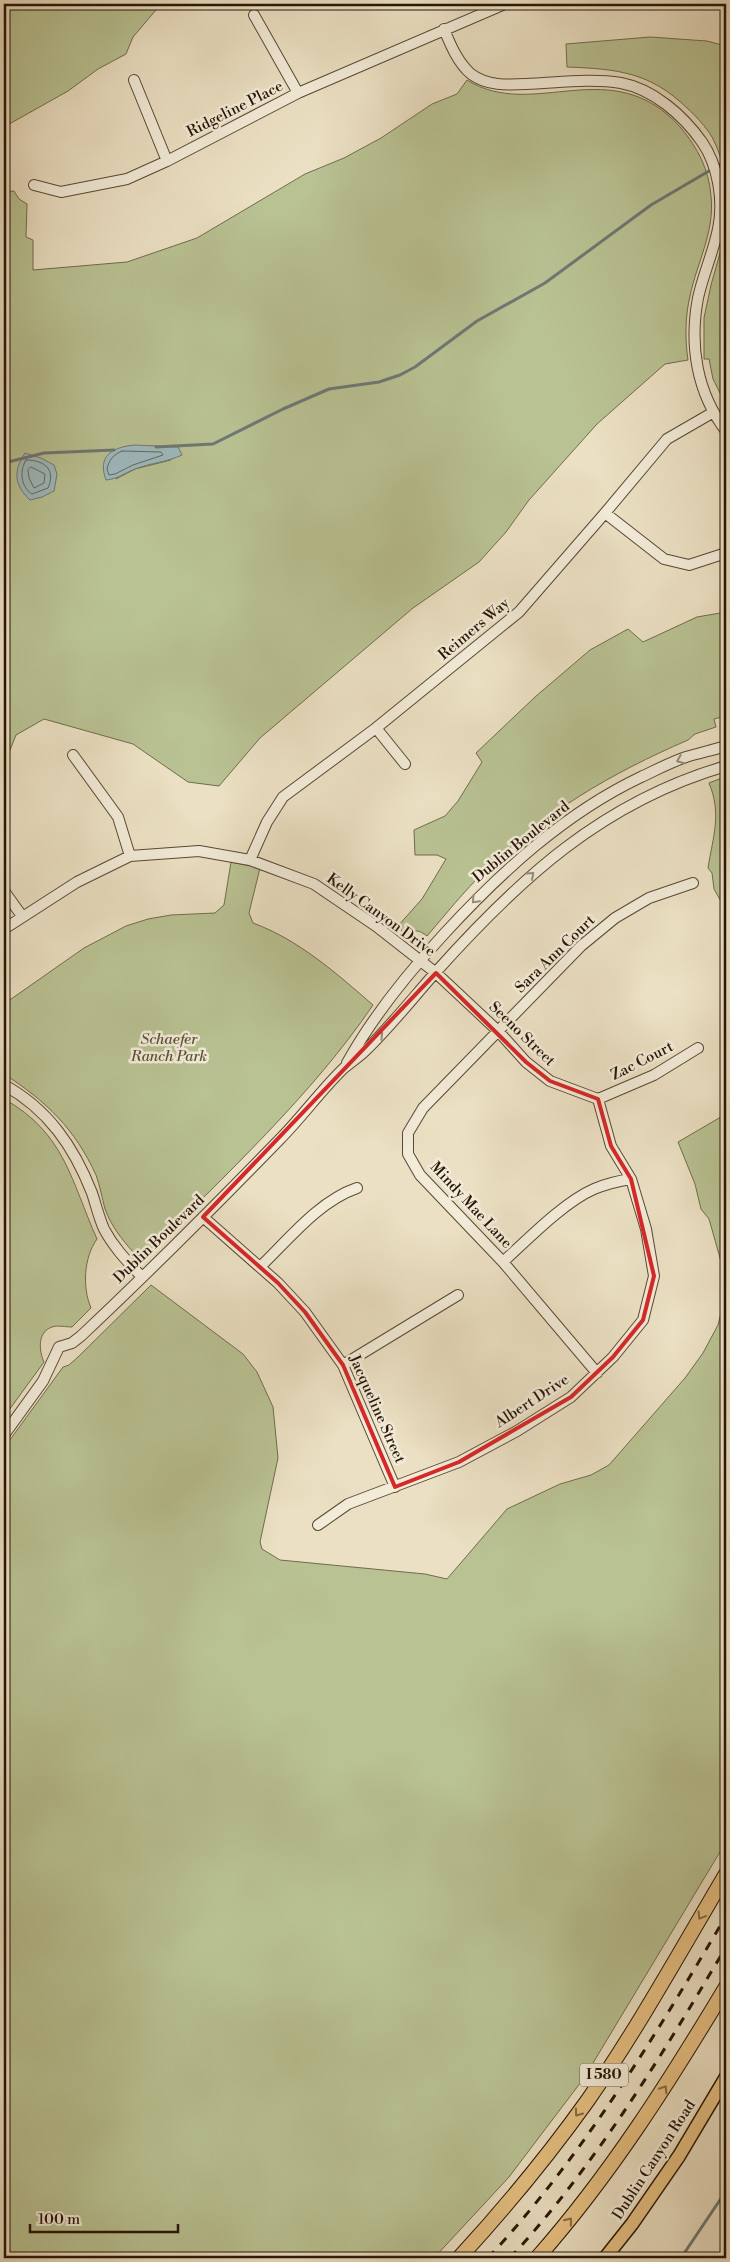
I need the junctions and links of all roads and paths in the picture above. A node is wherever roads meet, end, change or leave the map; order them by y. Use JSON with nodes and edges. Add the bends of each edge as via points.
{"nodes":[{"id":1,"x":505,"y":4,"type":"edge"},
{"id":2,"x":254,"y":15,"type":"dead end"},
{"id":3,"x":444,"y":28,"type":"junction"},
{"id":4,"x":134,"y":80,"type":"dead end"},
{"id":5,"x":298,"y":93,"type":"junction"},
{"id":6,"x":167,"y":161,"type":"junction"},
{"id":7,"x":34,"y":185,"type":"dead end"},
{"id":8,"x":712,"y":413,"type":"junction"},
{"id":9,"x":726,"y":431,"type":"edge"},
{"id":10,"x":605,"y":513,"type":"junction"},
{"id":11,"x":726,"y":553,"type":"edge"},
{"id":12,"x":376,"y":728,"type":"junction"},
{"id":13,"x":726,"y":746,"type":"edge"},
{"id":14,"x":74,"y":755,"type":"dead end"},
{"id":15,"x":405,"y":764,"type":"dead end"},
{"id":16,"x":726,"y":766,"type":"edge"},
{"id":17,"x":130,"y":856,"type":"junction"},
{"id":18,"x":250,"y":860,"type":"junction"},
{"id":19,"x":693,"y":883,"type":"dead end"},
{"id":20,"x":4,"y":890,"type":"edge"},
{"id":21,"x":22,"y":916,"type":"junction"},
{"id":22,"x":4,"y":930,"type":"edge"},
{"id":23,"x":420,"y":960,"type":"junction"},
{"id":24,"x":436,"y":973,"type":"junction"},
{"id":25,"x":498,"y":1031,"type":"junction"},
{"id":26,"x":698,"y":1048,"type":"dead end"},
{"id":27,"x":344,"y":1068,"type":"junction"},
{"id":28,"x":4,"y":1086,"type":"edge"},
{"id":29,"x":598,"y":1099,"type":"junction"},
{"id":30,"x":631,"y":1179,"type":"junction"},
{"id":31,"x":357,"y":1188,"type":"dead end"},
{"id":32,"x":203,"y":1217,"type":"junction"},
{"id":33,"x":503,"y":1262,"type":"junction"},
{"id":34,"x":260,"y":1267,"type":"junction"},
{"id":35,"x":142,"y":1277,"type":"junction"},
{"id":36,"x":458,"y":1295,"type":"dead end"},
{"id":37,"x":343,"y":1365,"type":"junction"},
{"id":38,"x":597,"y":1373,"type":"junction"},
{"id":39,"x":4,"y":1435,"type":"edge"},
{"id":40,"x":395,"y":1487,"type":"junction"},
{"id":41,"x":318,"y":1525,"type":"dead end"},
{"id":42,"x":726,"y":1874,"type":"edge"},
{"id":43,"x":726,"y":1987,"type":"edge"},
{"id":44,"x":726,"y":2077,"type":"edge"},
{"id":45,"x":459,"y":2258,"type":"edge"},
{"id":46,"x":537,"y":2258,"type":"edge"},
{"id":47,"x":605,"y":2258,"type":"edge"}],
"edges":[{"from":1,"to":3,"type":"street","name":"Ridgeline Place"},
{"from":2,"to":5,"type":"street"},
{"from":3,"to":5,"type":"street","name":"Ridgeline Place"},
{"from":3,"to":8,"type":"street","via":[[460,62],[472,74],[487,81],[505,86],[597,81],[621,83],[670,107],[703,143],[717,177],[720,202],[719,228],[698,298],[695,324],[700,380]]},
{"from":4,"to":6,"type":"street"},
{"from":5,"to":6,"type":"street","name":"Ridgeline Place"},
{"from":6,"to":7,"type":"street","name":"Ridgeline Place","via":[[127,179],[61,192]]},
{"from":8,"to":9,"type":"street"},
{"from":8,"to":10,"type":"street","name":"Reimers Way","via":[[667,439]]},
{"from":10,"to":11,"type":"street","via":[[664,559],[689,565]]},
{"from":10,"to":12,"type":"street","name":"Reimers Way","via":[[519,612]]},
{"from":12,"to":15,"type":"street"},
{"from":12,"to":18,"type":"street","name":"Reimers Way","via":[[283,797],[266,822]]},
{"from":13,"to":23,"type":"street","name":"Dublin Boulevard","one_way":true,"via":[[686,757],[641,777],[563,824],[481,893]]},
{"from":14,"to":17,"type":"street","via":[[118,817]]},
{"from":24,"to":16,"type":"street","name":"Dublin Boulevard","one_way":true,"via":[[502,902],[551,858],[591,828],[673,784]]},
{"from":17,"to":18,"type":"street","name":"Kelly Canyon Drive","via":[[199,851]]},
{"from":17,"to":21,"type":"street","name":"Kelly Canyon Drive","via":[[77,882]]},
{"from":18,"to":23,"type":"street","name":"Kelly Canyon Drive","via":[[314,884]]},
{"from":19,"to":25,"type":"street","name":"Sara Ann Court","via":[[649,898],[615,918],[582,946]]},
{"from":20,"to":21,"type":"street"},
{"from":21,"to":22,"type":"street","name":"Kelly Canyon Drive"},
{"from":23,"to":24,"type":"street","name":"Kelly Canyon Drive"},
{"from":23,"to":27,"type":"street","name":"Dublin Boulevard","via":[[356,1046]]},
{"from":24,"to":25,"type":"street","name":"Seeno Street"},
{"from":27,"to":24,"type":"street","name":"Dublin Boulevard","one_way":true,"via":[[371,1045]]},
{"from":25,"to":29,"type":"street","name":"Seeno Street","via":[[526,1062],[550,1081]]},
{"from":25,"to":33,"type":"street","name":"Mindy Mae Lane","via":[[423,1108],[408,1133],[408,1154],[420,1175]]},
{"from":26,"to":29,"type":"street","name":"Zac Court","via":[[654,1075]]},
{"from":27,"to":32,"type":"street","name":"Dublin Boulevard","via":[[304,1115]]},
{"from":28,"to":35,"type":"street","via":[[23,1097],[47,1118],[69,1146],[79,1162],[104,1228],[116,1249]]},
{"from":29,"to":30,"type":"street","name":"Albert Drive","via":[[611,1146]]},
{"from":30,"to":33,"type":"street","via":[[591,1190],[552,1218]]},
{"from":30,"to":38,"type":"street","name":"Albert Drive","via":[[646,1228],[654,1276],[643,1320]]},
{"from":31,"to":34,"type":"street","via":[[342,1194],[315,1215]]},
{"from":32,"to":34,"type":"street","name":"Jacqueline Street"},
{"from":32,"to":35,"type":"street","name":"Dublin Boulevard"},
{"from":33,"to":38,"type":"street","name":"Mindy Mae Lane"},
{"from":34,"to":37,"type":"street","name":"Jacqueline Street","via":[[305,1312]]},
{"from":35,"to":39,"type":"street","name":"Dublin Boulevard","via":[[81,1336],[59,1347],[43,1381]]},
{"from":36,"to":37,"type":"street"},
{"from":37,"to":40,"type":"street","name":"Jacqueline Street"},
{"from":38,"to":40,"type":"street","name":"Albert Drive","via":[[571,1397],[517,1431],[459,1462]]},
{"from":40,"to":41,"type":"street","name":"Albert Drive","via":[[348,1504]]},
{"from":42,"to":45,"type":"highway","number":"I 580","one_way":true,"via":[[589,2098],[534,2172]]},
{"from":46,"to":43,"type":"highway","one_way":true,"via":[[634,2135]]},
{"from":44,"to":47,"type":"main road","name":"Dublin Canyon Road","via":[[680,2156]]}]}
